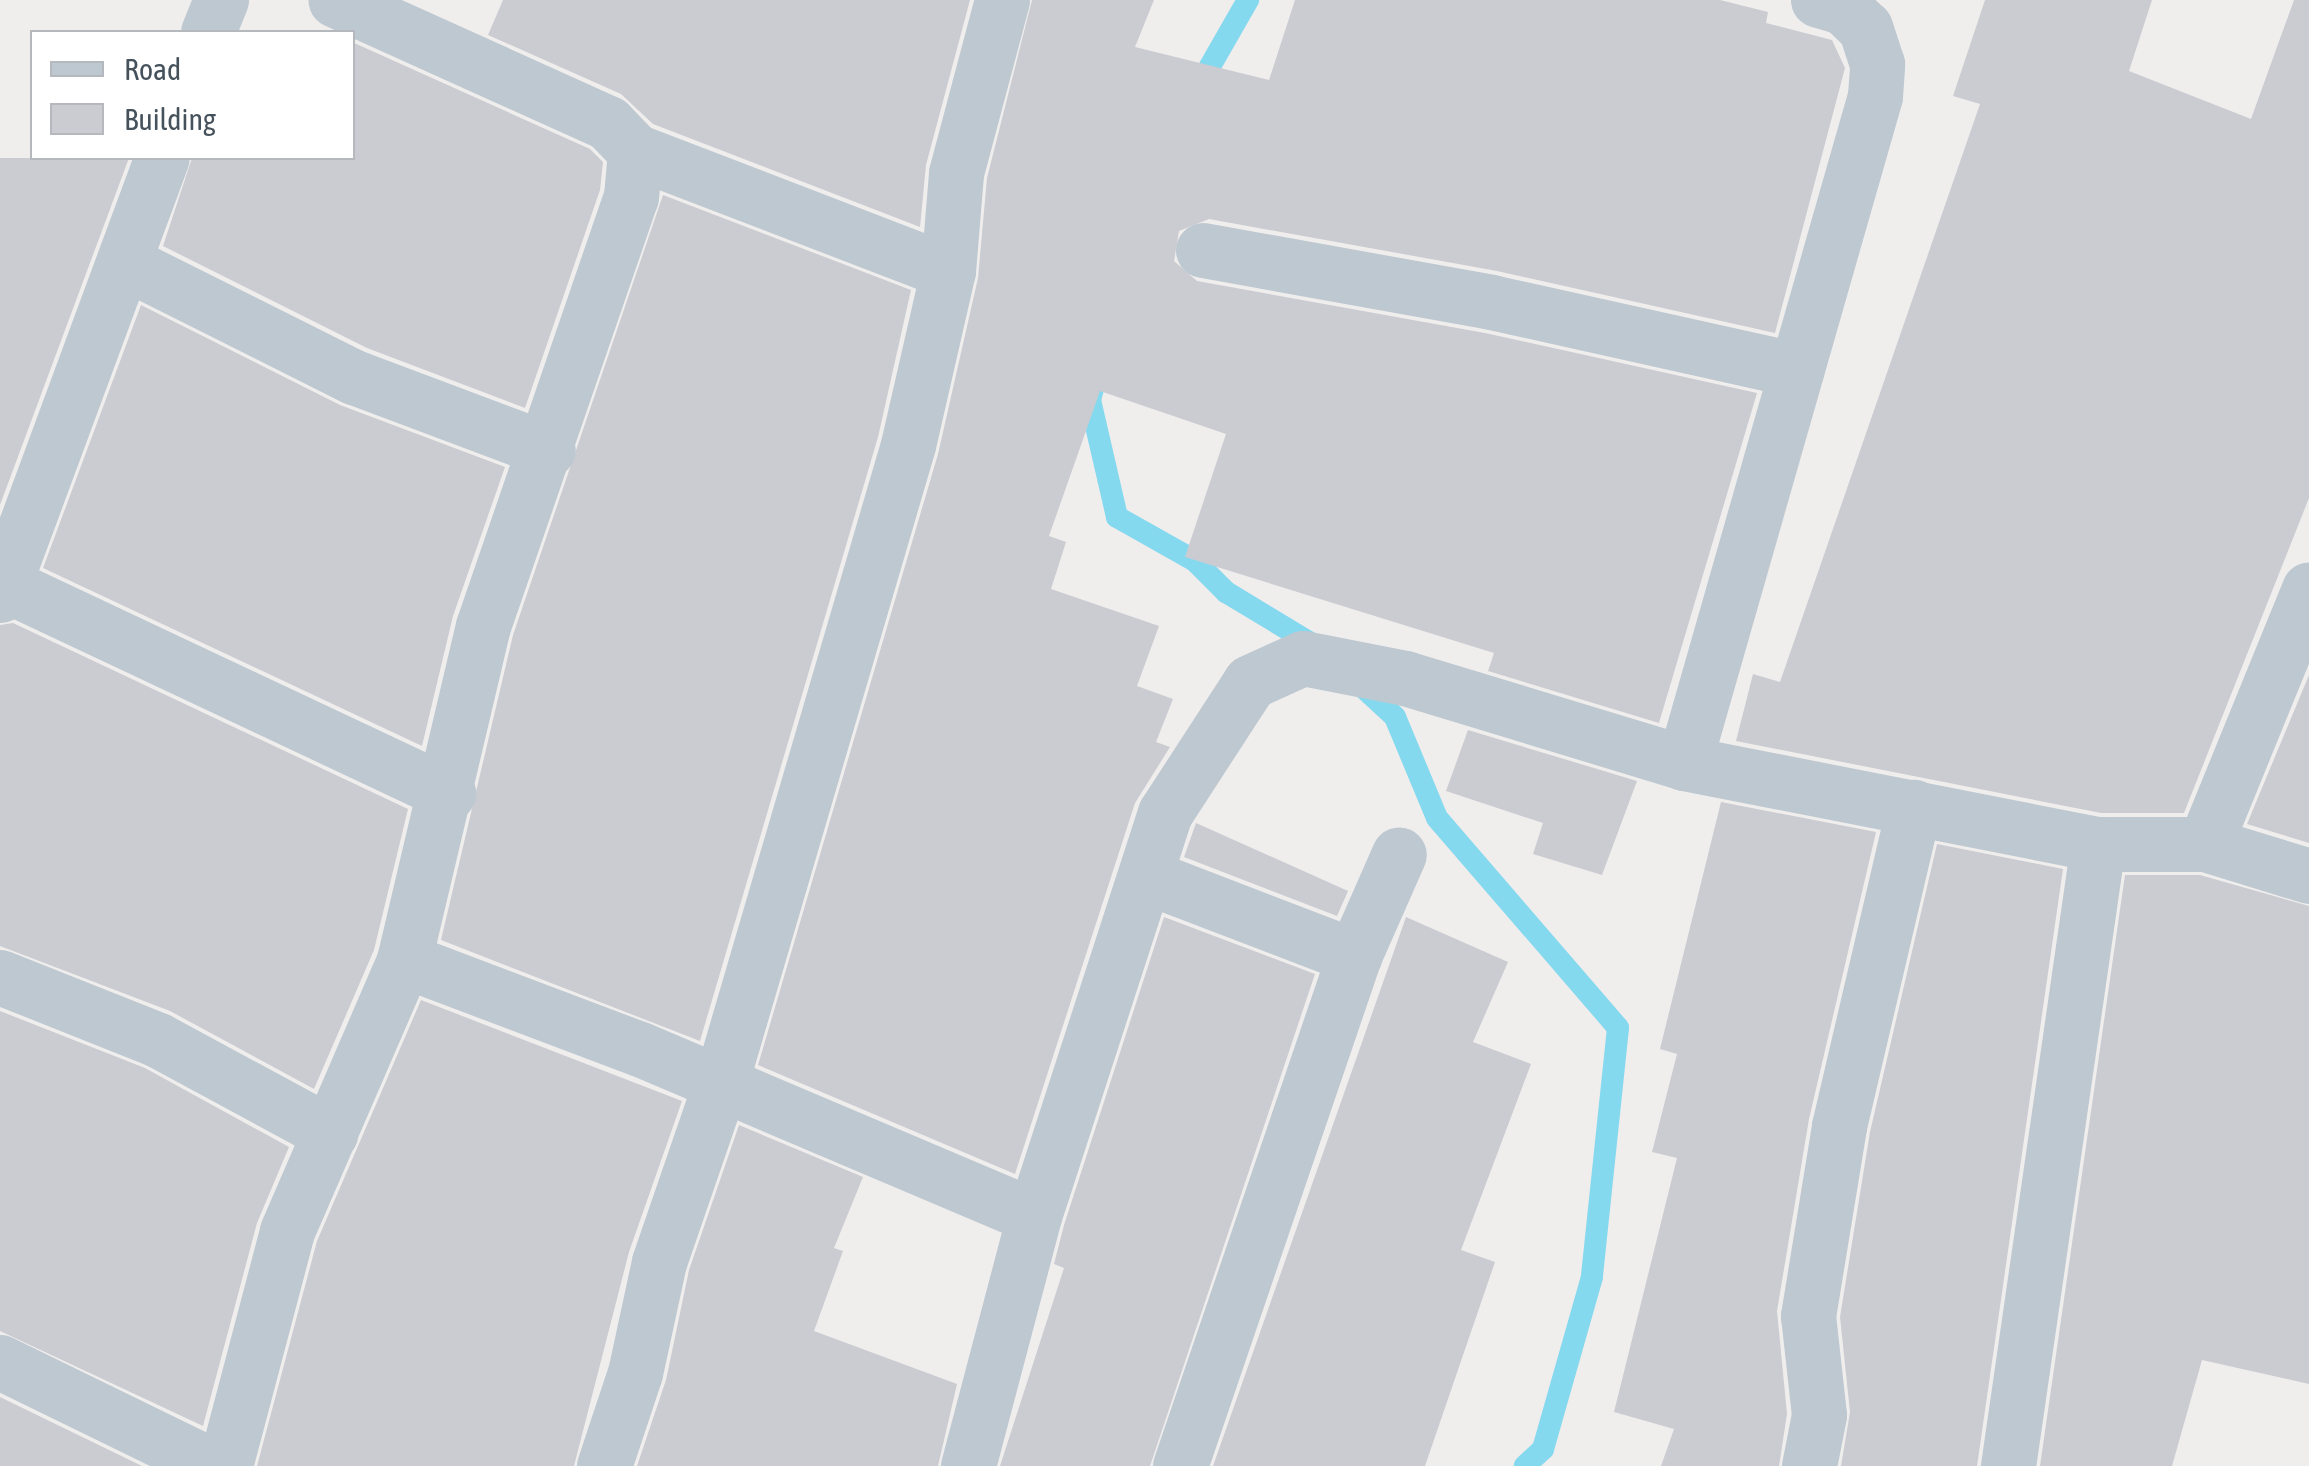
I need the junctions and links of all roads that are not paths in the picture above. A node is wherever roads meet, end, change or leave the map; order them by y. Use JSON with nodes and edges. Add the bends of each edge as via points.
{"nodes":[{"id":1,"x":220,"y":0,"type":"edge"},
{"id":2,"x":335,"y":0,"type":"edge"},
{"id":3,"x":1002,"y":0,"type":"edge"},
{"id":4,"x":1818,"y":0,"type":"edge"},
{"id":5,"x":209,"y":30,"type":"edge"},
{"id":6,"x":635,"y":151,"type":"junction"},
{"id":7,"x":161,"y":160,"type":"edge"},
{"id":8,"x":1203,"y":250,"type":"dead end"},
{"id":9,"x":124,"y":262,"type":"junction"},
{"id":10,"x":948,"y":271,"type":"junction"},
{"id":11,"x":1797,"y":370,"type":"junction"},
{"id":12,"x":548,"y":450,"type":"junction"},
{"id":13,"x":2309,"y":589,"type":"edge"},
{"id":14,"x":2,"y":590,"type":"edge"},
{"id":15,"x":1684,"y":763,"type":"junction"},
{"id":16,"x":448,"y":793,"type":"junction"},
{"id":17,"x":1914,"y":807,"type":"junction"},
{"id":18,"x":2098,"y":844,"type":"junction"},
{"id":19,"x":2205,"y":844,"type":"junction"},
{"id":20,"x":1399,"y":854,"type":"dead end"},
{"id":21,"x":2309,"y":876,"type":"edge"},
{"id":22,"x":1148,"y":877,"type":"junction"},
{"id":23,"x":1354,"y":956,"type":"junction"},
{"id":24,"x":404,"y":960,"type":"junction"},
{"id":25,"x":0,"y":977,"type":"edge"},
{"id":26,"x":720,"y":1086,"type":"junction"},
{"id":27,"x":330,"y":1133,"type":"junction"},
{"id":28,"x":1034,"y":1216,"type":"junction"},
{"id":29,"x":0,"y":1362,"type":"edge"},
{"id":30,"x":213,"y":1466,"type":"edge"},
{"id":31,"x":224,"y":1466,"type":"edge"},
{"id":32,"x":604,"y":1466,"type":"edge"},
{"id":33,"x":968,"y":1466,"type":"edge"},
{"id":34,"x":1180,"y":1466,"type":"edge"},
{"id":35,"x":1809,"y":1466,"type":"edge"},
{"id":36,"x":2008,"y":1466,"type":"edge"}],
"edges":[{"from":1,"to":5,"type":"street"},
{"from":2,"to":6,"type":"street","via":[[608,123]]},
{"from":3,"to":10,"type":"street","via":[[956,173]]},
{"from":4,"to":11,"type":"street","via":[[1843,7],[1865,28],[1877,64],[1875,96]]},
{"from":6,"to":10,"type":"street"},
{"from":6,"to":12,"type":"street","via":[[630,197]]},
{"from":7,"to":9,"type":"street"},
{"from":8,"to":11,"type":"street","via":[[1491,302]]},
{"from":9,"to":12,"type":"street","via":[[354,377]]},
{"from":9,"to":14,"type":"street"},
{"from":10,"to":26,"type":"street","via":[[866,600]]},
{"from":11,"to":15,"type":"street"},
{"from":12,"to":16,"type":"street","via":[[483,626]]},
{"from":13,"to":19,"type":"street"},
{"from":14,"to":16,"type":"street"},
{"from":15,"to":17,"type":"street"},
{"from":15,"to":22,"type":"street","via":[[1362,668],[1302,658],[1250,682],[1165,813]]},
{"from":16,"to":24,"type":"street"},
{"from":17,"to":18,"type":"street"},
{"from":17,"to":35,"type":"street","via":[[1839,1126],[1811,1297],[1819,1415]]},
{"from":18,"to":19,"type":"street"},
{"from":18,"to":36,"type":"street"},
{"from":19,"to":21,"type":"street"},
{"from":20,"to":23,"type":"street"},
{"from":22,"to":23,"type":"street"},
{"from":22,"to":28,"type":"street"},
{"from":23,"to":34,"type":"street"},
{"from":24,"to":26,"type":"street"},
{"from":24,"to":27,"type":"street"},
{"from":25,"to":27,"type":"street","via":[[158,1040]]},
{"from":26,"to":28,"type":"street"},
{"from":26,"to":32,"type":"street","via":[[659,1262],[635,1372]]},
{"from":27,"to":31,"type":"street","via":[[288,1231]]},
{"from":28,"to":33,"type":"street"},
{"from":29,"to":30,"type":"street"}]}
